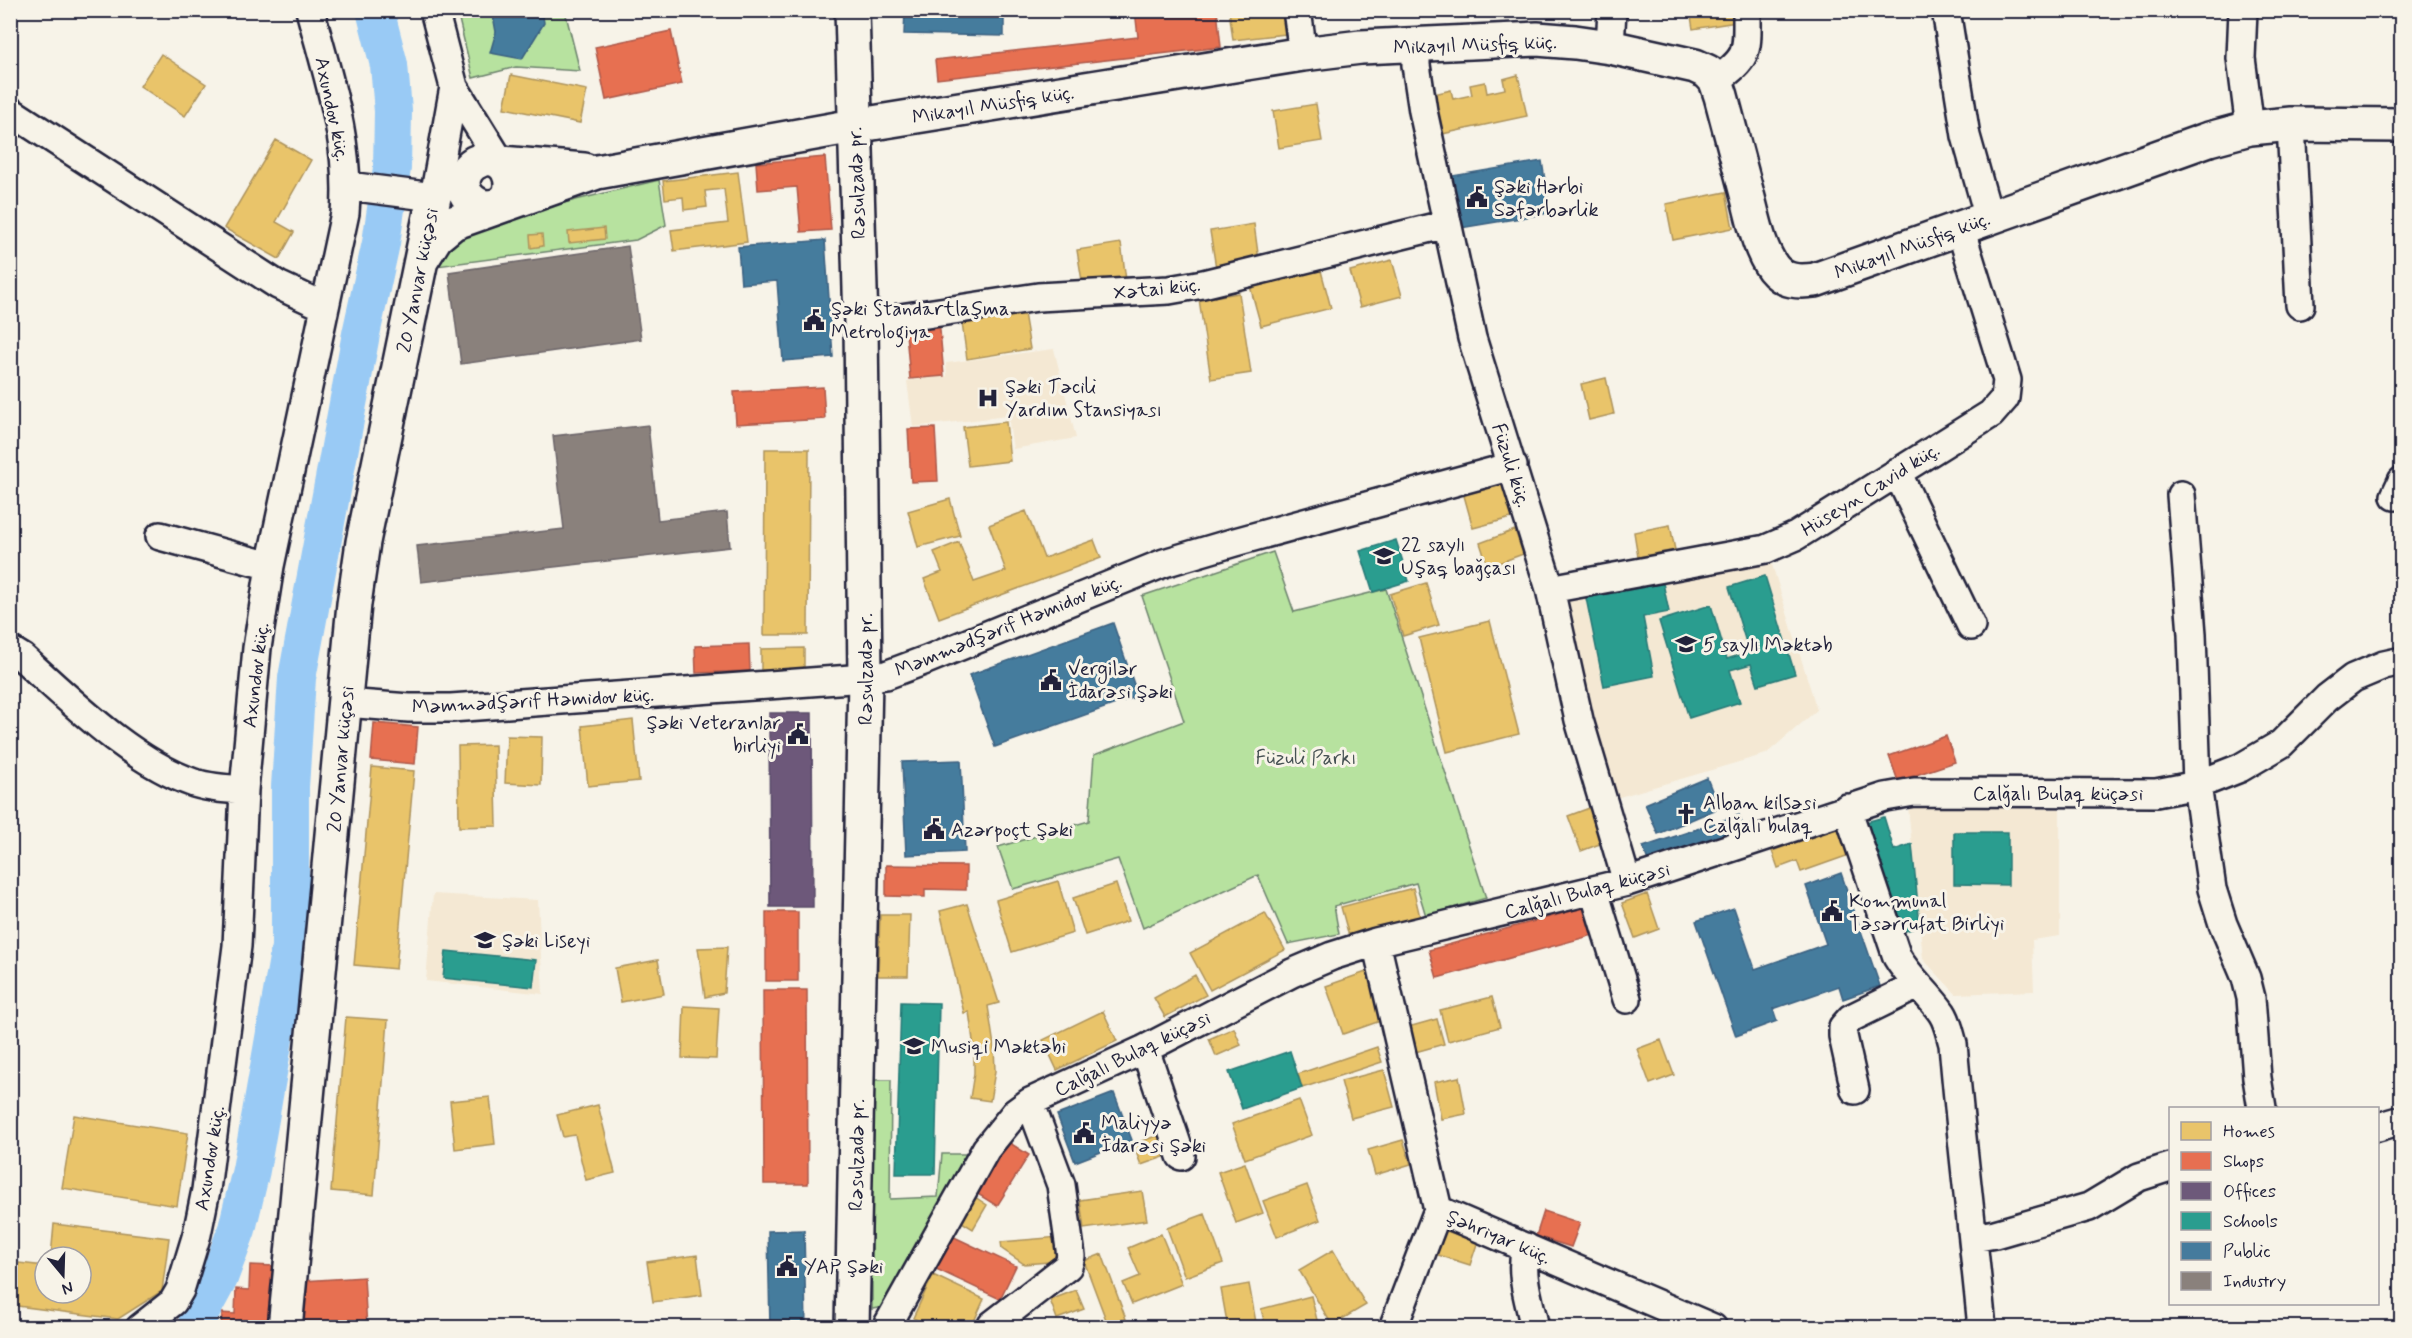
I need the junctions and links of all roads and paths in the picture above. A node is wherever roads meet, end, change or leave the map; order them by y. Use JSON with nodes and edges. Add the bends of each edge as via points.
{"nodes":[{"id":1,"x":310,"y":10,"type":"edge"},
{"id":2,"x":434,"y":10,"type":"edge"},
{"id":3,"x":852,"y":10,"type":"edge"},
{"id":4,"x":1297,"y":10,"type":"edge"},
{"id":5,"x":1612,"y":10,"type":"edge"},
{"id":6,"x":1747,"y":10,"type":"edge"},
{"id":7,"x":1946,"y":10,"type":"edge"},
{"id":8,"x":2243,"y":10,"type":"edge"},
{"id":9,"x":1416,"y":44,"type":"junction"},
{"id":10,"x":1610,"y":47,"type":"junction"},
{"id":11,"x":1303,"y":54,"type":"junction"},
{"id":12,"x":1716,"y":81,"type":"junction"},
{"id":13,"x":454,"y":87,"type":"junction"},
{"id":14,"x":10,"y":111,"type":"edge"},
{"id":15,"x":2291,"y":124,"type":"junction"},
{"id":16,"x":2402,"y":125,"type":"edge"},
{"id":17,"x":854,"y":126,"type":"junction"},
{"id":18,"x":2250,"y":128,"type":"junction"},
{"id":19,"x":597,"y":171,"type":"junction"},
{"id":20,"x":359,"y":187,"type":"junction"},
{"id":21,"x":466,"y":187,"type":"junction"},
{"id":22,"x":1975,"y":223,"type":"junction"},
{"id":23,"x":1447,"y":224,"type":"junction"},
{"id":24,"x":421,"y":261,"type":"junction"},
{"id":25,"x":2300,"y":305,"type":"dead end"},
{"id":26,"x":325,"y":307,"type":"junction"},
{"id":27,"x":861,"y":324,"type":"junction"},
{"id":28,"x":1514,"y":466,"type":"junction"},
{"id":29,"x":1897,"y":472,"type":"junction"},
{"id":30,"x":2181,"y":495,"type":"dead end"},
{"id":31,"x":160,"y":536,"type":"dead end"},
{"id":32,"x":270,"y":566,"type":"junction"},
{"id":33,"x":1550,"y":589,"type":"junction"},
{"id":34,"x":1971,"y":626,"type":"dead end"},
{"id":35,"x":10,"y":650,"type":"edge"},
{"id":36,"x":2402,"y":661,"type":"edge"},
{"id":37,"x":865,"y":678,"type":"junction"},
{"id":38,"x":345,"y":703,"type":"junction"},
{"id":39,"x":2197,"y":785,"type":"junction"},
{"id":40,"x":244,"y":790,"type":"junction"},
{"id":41,"x":1847,"y":808,"type":"junction"},
{"id":42,"x":1627,"y":882,"type":"junction"},
{"id":43,"x":1594,"y":891,"type":"junction"},
{"id":44,"x":1376,"y":942,"type":"junction"},
{"id":45,"x":1918,"y":985,"type":"junction"},
{"id":46,"x":1627,"y":999,"type":"dead end"},
{"id":47,"x":1145,"y":1049,"type":"junction"},
{"id":48,"x":1855,"y":1090,"type":"dead end"},
{"id":49,"x":1030,"y":1102,"type":"junction"},
{"id":50,"x":2262,"y":1107,"type":"edge"},
{"id":51,"x":2402,"y":1120,"type":"edge"},
{"id":52,"x":2379,"y":1127,"type":"edge"},
{"id":53,"x":1181,"y":1156,"type":"dead end"},
{"id":54,"x":2169,"y":1167,"type":"edge"},
{"id":55,"x":1438,"y":1210,"type":"junction"},
{"id":56,"x":1973,"y":1238,"type":"junction"},
{"id":57,"x":1526,"y":1246,"type":"junction"},
{"id":58,"x":992,"y":1325,"type":"dead end"},
{"id":59,"x":140,"y":1328,"type":"edge"},
{"id":60,"x":285,"y":1328,"type":"edge"},
{"id":61,"x":852,"y":1328,"type":"edge"},
{"id":62,"x":886,"y":1328,"type":"edge"},
{"id":63,"x":1393,"y":1328,"type":"edge"},
{"id":64,"x":1536,"y":1328,"type":"edge"},
{"id":65,"x":1713,"y":1328,"type":"edge"},
{"id":66,"x":1982,"y":1328,"type":"edge"}],
"edges":[{"from":1,"to":20,"type":"street","name":"Axundov küç."},
{"from":2,"to":13,"type":"street"},
{"from":3,"to":17,"type":"main road","name":"Rəsulzadə pr."},
{"from":4,"to":11,"type":"street"},
{"from":5,"to":10,"type":"street"},
{"from":6,"to":12,"type":"street","via":[[1744,57]]},
{"from":7,"to":22,"type":"street","name":"Hüseyn Cavid küç."},
{"from":8,"to":18,"type":"street","via":[[2241,58]]},
{"from":9,"to":10,"type":"main road","name":"Mikayıl Müsfiq küç.","via":[[1537,39]]},
{"from":9,"to":11,"type":"main road","name":"Mikayıl Müsfiq küç."},
{"from":9,"to":23,"type":"street","name":"Füzuli küç.","via":[[1418,83]]},
{"from":10,"to":12,"type":"main road","name":"Mikayıl Müsfiq küç.","via":[[1695,66]]},
{"from":11,"to":17,"type":"main road","name":"Mikayıl Müsfiq küç."},
{"from":12,"to":22,"type":"main road","name":"Mikayıl Müsfiq küç.","via":[[1758,235],[1773,269],[1786,279],[1815,280]]},
{"from":13,"to":21,"type":"street"},
{"from":13,"to":21,"type":"street"},
{"from":13,"to":21,"type":"street"},
{"from":14,"to":26,"type":"street","via":[[278,285]]},
{"from":15,"to":16,"type":"main road","name":"Mikayıl Müsfiq küç."},
{"from":15,"to":18,"type":"main road","name":"Mikayıl Müsfiq küç."},
{"from":15,"to":25,"type":"street"},
{"from":17,"to":19,"type":"main road","name":"Mikayıl Müsfiq küç."},
{"from":17,"to":27,"type":"main road","name":"Rəsulzadə pr."},
{"from":18,"to":22,"type":"main road","name":"Mikayıl Müsfiq küç."},
{"from":19,"to":21,"type":"main road"},
{"from":19,"to":21,"type":"main road"},
{"from":20,"to":21,"type":"street"},
{"from":20,"to":26,"type":"street","name":"Axundov küç.","via":[[342,234]]},
{"from":21,"to":24,"type":"main road","name":"20 Yanvar küçəsi"},
{"from":21,"to":24,"type":"main road","via":[[464,218],[442,231]]},
{"from":22,"to":29,"type":"street","name":"Hüseyn Cavid küç.","via":[[2007,380],[2006,398],[1991,414]]},
{"from":23,"to":27,"type":"street","name":"Xətai küç.","via":[[1180,288],[1038,297]]},
{"from":23,"to":28,"type":"street","name":"Füzuli küç.","via":[[1472,338]]},
{"from":24,"to":38,"type":"main road","name":"20 Yanvar küçəsi","via":[[363,542]]},
{"from":26,"to":32,"type":"street","name":"Axundov küç."},
{"from":27,"to":37,"type":"main road","name":"Rəsulzadə pr."},
{"from":28,"to":33,"type":"street","name":"Füzuli küç."},
{"from":28,"to":37,"type":"street","name":"Məmmədşərif Həmidov küç.","via":[[1164,563],[905,669]]},
{"from":29,"to":33,"type":"street","name":"Hüseyn Cavid küç.","via":[[1796,536],[1766,549]]},
{"from":29,"to":34,"type":"street"},
{"from":30,"to":39,"type":"street","via":[[2192,634]]},
{"from":31,"to":32,"type":"street"},
{"from":32,"to":40,"type":"street","name":"Axundov küç.","via":[[252,687]]},
{"from":33,"to":42,"type":"street","name":"Füzuli küç.","via":[[1579,720]]},
{"from":35,"to":40,"type":"street","via":[[110,734],[158,765],[192,782]]},
{"from":36,"to":39,"type":"street","name":"Calğalı Bulaq küçəsi","via":[[2353,678],[2280,744],[2240,768]]},
{"from":37,"to":38,"type":"street","name":"Məmmədşərif Həmidov küç.","via":[[451,708]]},
{"from":37,"to":61,"type":"main road","name":"Rəsulzadə pr."},
{"from":38,"to":60,"type":"main road","name":"20 Yanvar küçəsi"},
{"from":39,"to":41,"type":"street","name":"Calğalı Bulaq küçəsi","via":[[2156,793],[1914,792]]},
{"from":39,"to":50,"type":"street","via":[[2212,889],[2251,999]]},
{"from":40,"to":59,"type":"street","name":"Axundov küç.","via":[[237,946],[214,1138],[197,1234],[188,1269],[173,1302]]},
{"from":41,"to":42,"type":"street","name":"Calğalı Bulaq küçəsi"},
{"from":41,"to":45,"type":"street","via":[[1891,941],[1904,968]]},
{"from":42,"to":43,"type":"street","name":"Calğalı Bulaq küçəsi"},
{"from":43,"to":44,"type":"street","name":"Calğalı Bulaq küçəsi"},
{"from":43,"to":46,"type":"street"},
{"from":44,"to":47,"type":"street","name":"Calğalı Bulaq küçəsi","via":[[1292,973]]},
{"from":44,"to":55,"type":"street","name":"Şəhriyar küç."},
{"from":45,"to":48,"type":"street","via":[[1851,1018],[1844,1027]]},
{"from":45,"to":56,"type":"street","via":[[1943,1014],[1953,1044]]},
{"from":47,"to":49,"type":"street","name":"Calğalı Bulaq küçəsi"},
{"from":47,"to":53,"type":"street"},
{"from":49,"to":58,"type":"street","via":[[1061,1185],[1071,1256],[1068,1266]]},
{"from":49,"to":62,"type":"street","name":"Calğalı Bulaq küçəsi","via":[[1015,1113],[986,1149]]},
{"from":51,"to":52,"type":"street"},
{"from":54,"to":56,"type":"street","via":[[2139,1177],[2090,1207]]},
{"from":55,"to":57,"type":"street","name":"Şəhriyar küç."},
{"from":55,"to":63,"type":"street"},
{"from":56,"to":66,"type":"street"},
{"from":57,"to":64,"type":"street","via":[[1523,1275]]},
{"from":57,"to":65,"type":"street","name":"Şəhriyar küç."}]}
